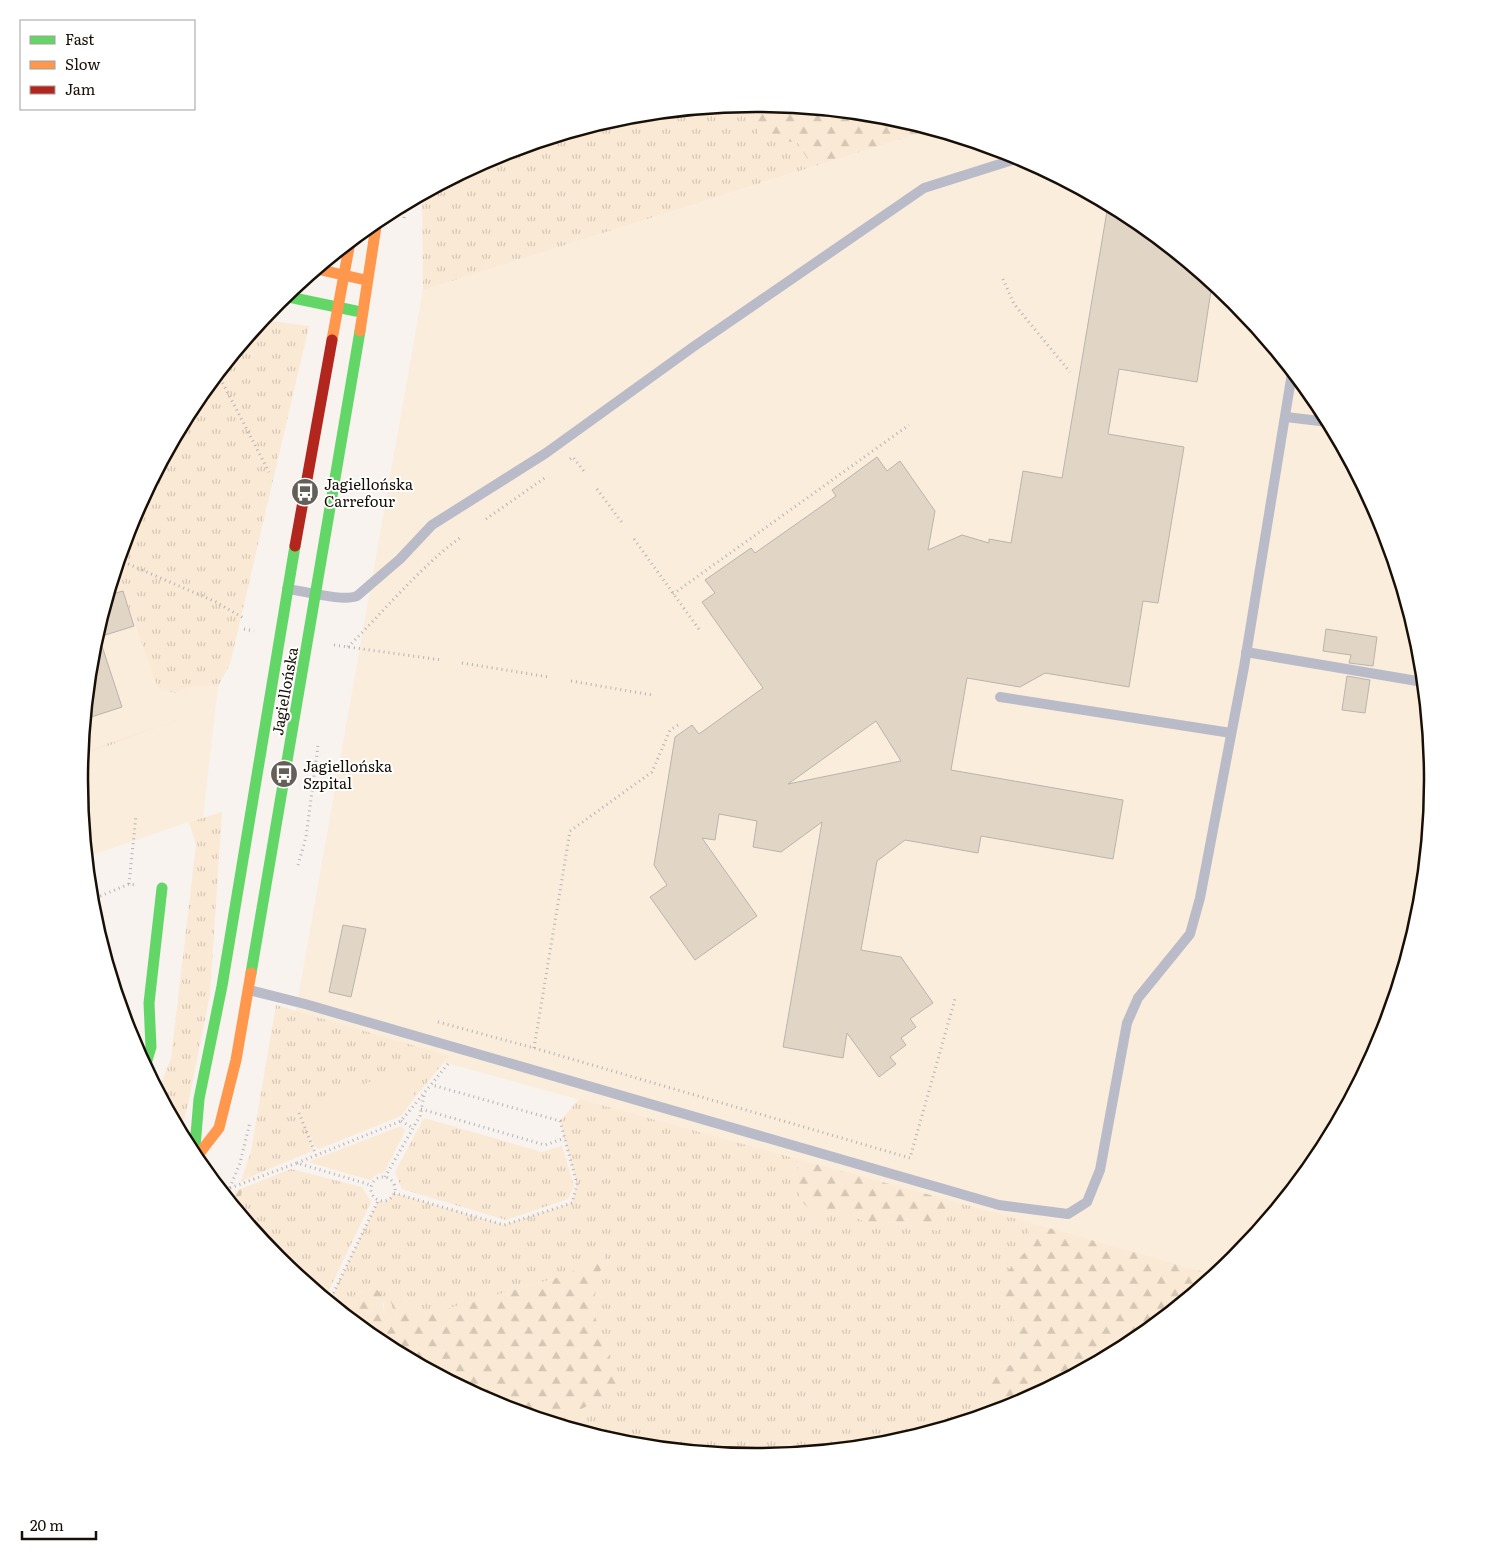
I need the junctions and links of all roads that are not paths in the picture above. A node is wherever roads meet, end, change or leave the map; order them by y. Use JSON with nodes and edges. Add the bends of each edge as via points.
{"nodes":[{"id":1,"x":1008,"y":162,"type":"edge"},
{"id":2,"x":375,"y":231,"type":"edge"},
{"id":3,"x":348,"y":252,"type":"edge"},
{"id":4,"x":324,"y":271,"type":"edge"},
{"id":5,"x":344,"y":276,"type":"junction"},
{"id":6,"x":368,"y":281,"type":"junction"},
{"id":7,"x":294,"y":298,"type":"edge"},
{"id":8,"x":339,"y":308,"type":"junction"},
{"id":9,"x":362,"y":313,"type":"junction"},
{"id":10,"x":1291,"y":382,"type":"edge"},
{"id":11,"x":1286,"y":417,"type":"junction"},
{"id":12,"x":1318,"y":421,"type":"edge"},
{"id":13,"x":287,"y":589,"type":"junction"},
{"id":14,"x":316,"y":593,"type":"junction"},
{"id":15,"x":1246,"y":652,"type":"junction"},
{"id":16,"x":1416,"y":681,"type":"edge"},
{"id":17,"x":1000,"y":697,"type":"dead end"},
{"id":18,"x":1231,"y":734,"type":"junction"},
{"id":19,"x":162,"y":888,"type":"road end"},
{"id":20,"x":235,"y":988,"type":"junction"},
{"id":21,"x":148,"y":1058,"type":"edge"},
{"id":22,"x":195,"y":1144,"type":"edge"},
{"id":23,"x":200,"y":1151,"type":"edge"}],
"edges":[{"from":1,"to":14,"type":"lane","via":[[924,188],[734,318],[546,453],[432,525],[400,559],[357,596],[349,600]]},
{"from":2,"to":6,"type":"street","name":"Jagiellońska"},
{"from":3,"to":5,"type":"street","name":"Jagiellońska"},
{"from":4,"to":5,"type":"street"},
{"from":5,"to":6,"type":"street"},
{"from":5,"to":8,"type":"street","name":"Jagiellońska"},
{"from":6,"to":9,"type":"street","name":"Jagiellońska"},
{"from":7,"to":8,"type":"street"},
{"from":8,"to":9,"type":"street"},
{"from":8,"to":13,"type":"street","name":"Jagiellońska"},
{"from":9,"to":14,"type":"street","name":"Jagiellońska"},
{"from":10,"to":11,"type":"lane"},
{"from":11,"to":12,"type":"lane"},
{"from":11,"to":15,"type":"lane"},
{"from":13,"to":14,"type":"lane"},
{"from":13,"to":20,"type":"street","name":"Jagiellońska"},
{"from":14,"to":20,"type":"street","name":"Jagiellońska"},
{"from":15,"to":16,"type":"lane"},
{"from":15,"to":18,"type":"lane"},
{"from":17,"to":18,"type":"lane"},
{"from":18,"to":20,"type":"lane","via":[[1207,867],[1190,934],[1138,998],[1127,1023],[1100,1170],[1087,1202],[1068,1214],[999,1205],[390,1028]]},
{"from":19,"to":21,"type":"street"},
{"from":20,"to":22,"type":"street","name":"Jagiellońska","via":[[199,1099]]},
{"from":20,"to":23,"type":"street","name":"Jagiellońska","via":[[230,1092],[219,1128]]}]}
